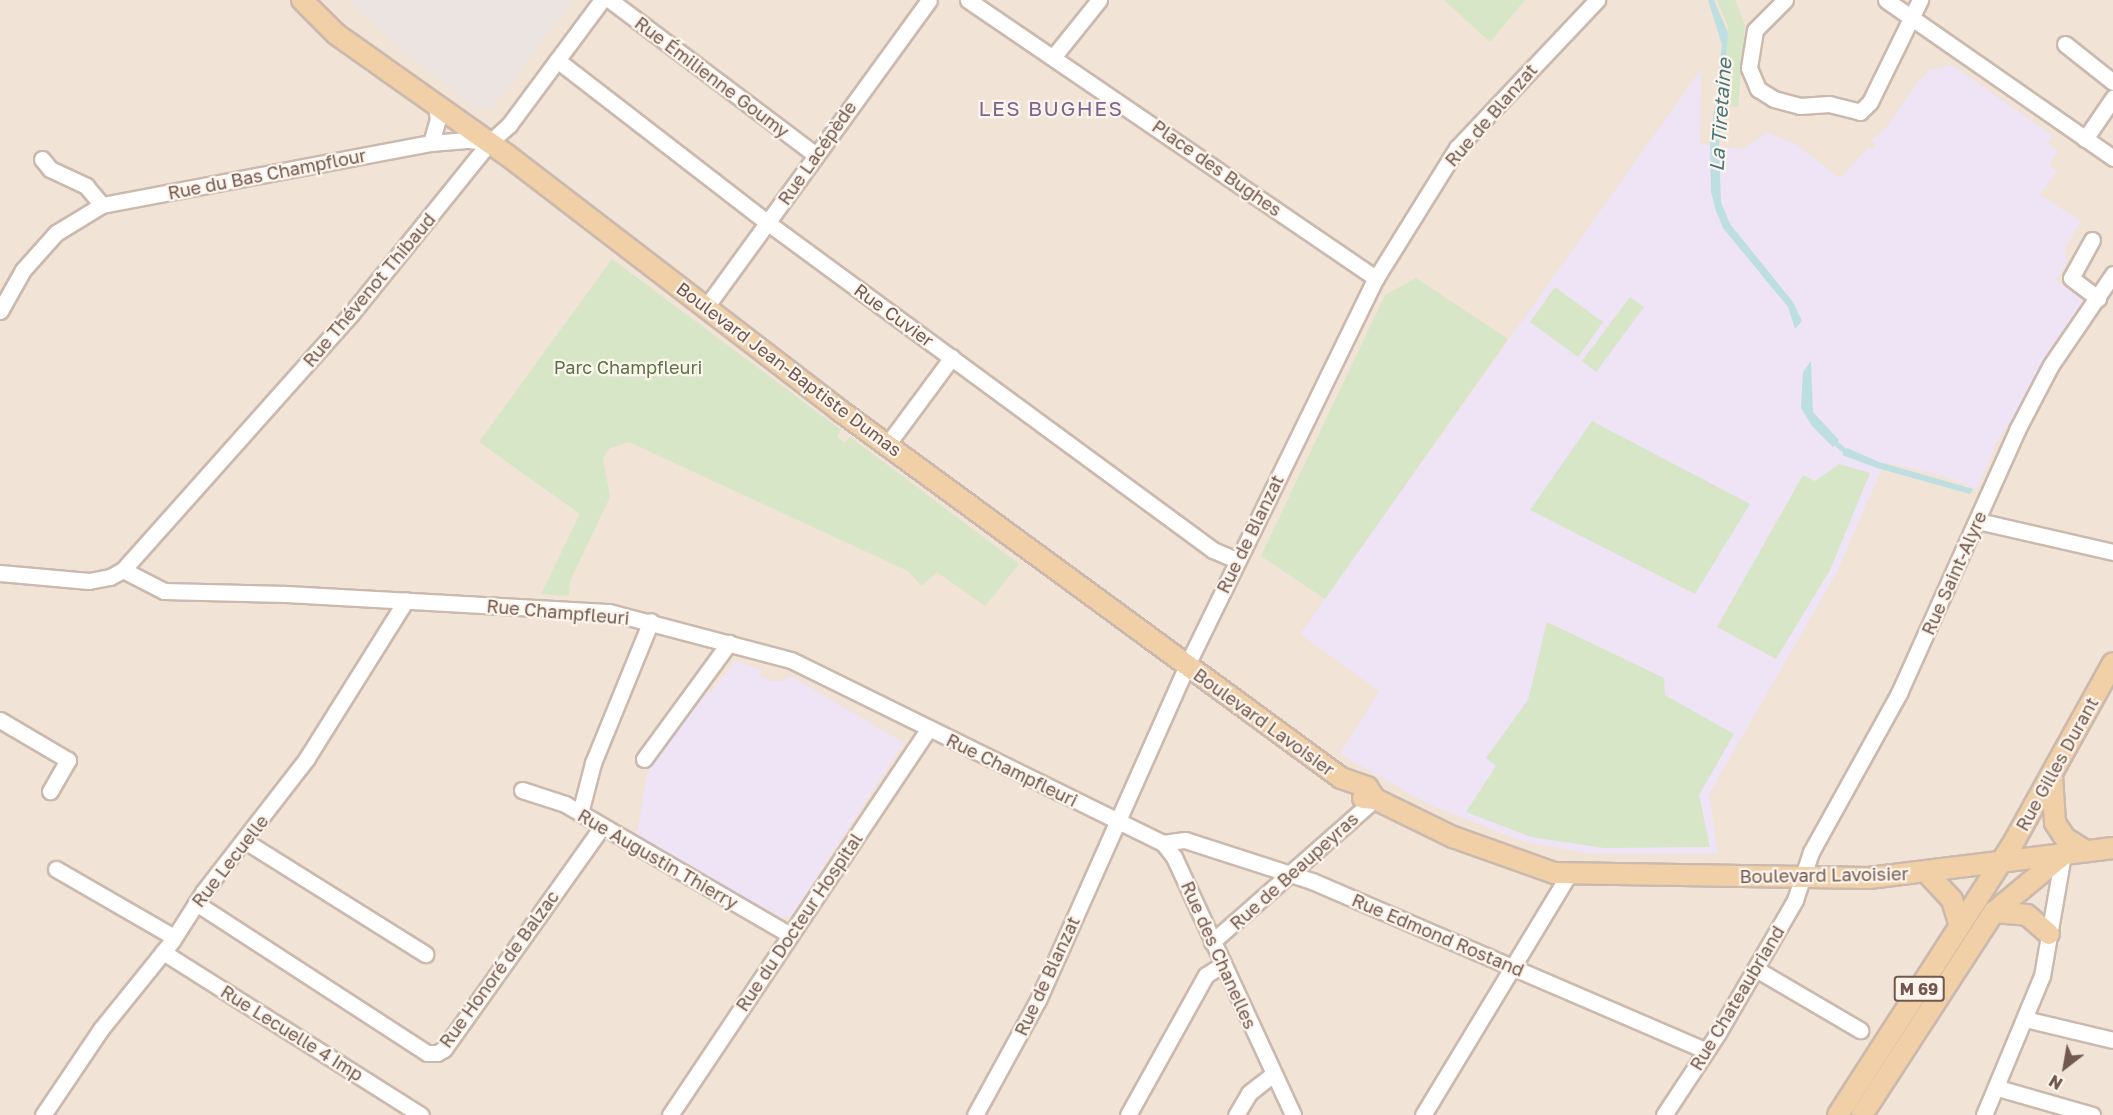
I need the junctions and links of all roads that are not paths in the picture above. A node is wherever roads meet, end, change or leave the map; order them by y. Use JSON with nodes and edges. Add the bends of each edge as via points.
{"nodes":[{"id":1,"x":285,"y":0,"type":"edge"},
{"id":2,"x":302,"y":0,"type":"edge"},
{"id":3,"x":319,"y":0,"type":"edge"},
{"id":4,"x":602,"y":0,"type":"edge"},
{"id":5,"x":610,"y":0,"type":"edge"},
{"id":6,"x":929,"y":0,"type":"edge"},
{"id":7,"x":968,"y":0,"type":"edge"},
{"id":8,"x":1098,"y":0,"type":"edge"},
{"id":9,"x":1597,"y":0,"type":"edge"},
{"id":10,"x":1785,"y":0,"type":"edge"},
{"id":11,"x":1886,"y":0,"type":"edge"},
{"id":12,"x":1920,"y":0,"type":"edge"},
{"id":13,"x":1912,"y":20,"type":"junction"},
{"id":14,"x":320,"y":21,"type":"junction"},
{"id":15,"x":2065,"y":44,"type":"dead end"},
{"id":16,"x":1054,"y":56,"type":"junction"},
{"id":17,"x":557,"y":60,"type":"junction"},
{"id":18,"x":393,"y":72,"type":"junction"},
{"id":19,"x":2113,"y":81,"type":"edge"},
{"id":20,"x":2113,"y":98,"type":"edge"},
{"id":21,"x":436,"y":106,"type":"junction"},
{"id":22,"x":2085,"y":139,"type":"junction"},
{"id":23,"x":431,"y":143,"type":"junction"},
{"id":24,"x":489,"y":143,"type":"junction"},
{"id":25,"x":814,"y":154,"type":"junction"},
{"id":26,"x":2113,"y":158,"type":"edge"},
{"id":27,"x":42,"y":159,"type":"dead end"},
{"id":28,"x":102,"y":205,"type":"junction"},
{"id":29,"x":768,"y":223,"type":"junction"},
{"id":30,"x":2092,"y":240,"type":"dead end"},
{"id":31,"x":2113,"y":274,"type":"edge"},
{"id":32,"x":1376,"y":278,"type":"junction"},
{"id":33,"x":2098,"y":298,"type":"junction"},
{"id":34,"x":706,"y":306,"type":"junction"},
{"id":35,"x":0,"y":311,"type":"edge"},
{"id":36,"x":952,"y":357,"type":"junction"},
{"id":37,"x":887,"y":445,"type":"junction"},
{"id":38,"x":1978,"y":521,"type":"junction"},
{"id":39,"x":2113,"y":552,"type":"edge"},
{"id":40,"x":1237,"y":560,"type":"junction"},
{"id":41,"x":123,"y":570,"type":"junction"},
{"id":42,"x":0,"y":573,"type":"edge"},
{"id":43,"x":406,"y":600,"type":"junction"},
{"id":44,"x":651,"y":621,"type":"junction"},
{"id":45,"x":729,"y":643,"type":"junction"},
{"id":46,"x":2113,"y":663,"type":"edge"},
{"id":47,"x":1187,"y":665,"type":"junction"},
{"id":48,"x":0,"y":720,"type":"edge"},
{"id":49,"x":928,"y":729,"type":"junction"},
{"id":50,"x":644,"y":759,"type":"dead end"},
{"id":51,"x":2052,"y":776,"type":"junction"},
{"id":52,"x":50,"y":790,"type":"dead end"},
{"id":53,"x":522,"y":790,"type":"dead end"},
{"id":54,"x":1374,"y":799,"type":"junction"},
{"id":55,"x":580,"y":813,"type":"junction"},
{"id":56,"x":1118,"y":821,"type":"junction"},
{"id":57,"x":601,"y":828,"type":"junction"},
{"id":58,"x":245,"y":841,"type":"junction"},
{"id":59,"x":1163,"y":843,"type":"junction"},
{"id":60,"x":2113,"y":848,"type":"edge"},
{"id":61,"x":2086,"y":851,"type":"junction"},
{"id":62,"x":2063,"y":855,"type":"junction"},
{"id":63,"x":2000,"y":863,"type":"junction"},
{"id":64,"x":56,"y":869,"type":"dead end"},
{"id":65,"x":1570,"y":872,"type":"junction"},
{"id":66,"x":1291,"y":873,"type":"junction"},
{"id":67,"x":1927,"y":873,"type":"junction"},
{"id":68,"x":1803,"y":877,"type":"junction"},
{"id":69,"x":196,"y":903,"type":"junction"},
{"id":70,"x":1994,"y":912,"type":"junction"},
{"id":71,"x":1960,"y":926,"type":"junction"},
{"id":72,"x":2049,"y":934,"type":"junction"},
{"id":73,"x":790,"y":935,"type":"junction"},
{"id":74,"x":174,"y":937,"type":"junction"},
{"id":75,"x":1212,"y":942,"type":"junction"},
{"id":76,"x":163,"y":952,"type":"junction"},
{"id":77,"x":425,"y":954,"type":"dead end"},
{"id":78,"x":1222,"y":964,"type":"junction"},
{"id":79,"x":1513,"y":968,"type":"junction"},
{"id":80,"x":1756,"y":969,"type":"junction"},
{"id":81,"x":2025,"y":1019,"type":"junction"},
{"id":82,"x":1860,"y":1030,"type":"dead end"},
{"id":83,"x":2113,"y":1040,"type":"edge"},
{"id":84,"x":1707,"y":1051,"type":"junction"},
{"id":85,"x":1272,"y":1075,"type":"junction"},
{"id":86,"x":1998,"y":1088,"type":"junction"},
{"id":87,"x":44,"y":1115,"type":"edge"},
{"id":88,"x":421,"y":1115,"type":"edge"},
{"id":89,"x":670,"y":1115,"type":"edge"},
{"id":90,"x":975,"y":1115,"type":"edge"},
{"id":91,"x":1128,"y":1115,"type":"edge"},
{"id":92,"x":1236,"y":1115,"type":"edge"},
{"id":93,"x":1293,"y":1115,"type":"edge"},
{"id":94,"x":1424,"y":1115,"type":"edge"},
{"id":95,"x":1664,"y":1115,"type":"edge"},
{"id":96,"x":1838,"y":1115,"type":"edge"},
{"id":97,"x":1862,"y":1115,"type":"edge"},
{"id":98,"x":1984,"y":1115,"type":"edge"},
{"id":99,"x":2092,"y":1115,"type":"edge"}],
"edges":[{"from":1,"to":14,"type":"main road"},
{"from":2,"to":14,"type":"main road","name":"Boulevard Jean-Baptiste Dumas"},
{"from":3,"to":18,"type":"main road","name":"Boulevard Jean-Baptiste Dumas"},
{"from":4,"to":17,"type":"street","name":"Rue Thévenot Thibaud"},
{"from":5,"to":25,"type":"street","name":"Rue Émilienne Goumy"},
{"from":6,"to":25,"type":"street","name":"Rue Lacépède"},
{"from":7,"to":16,"type":"street","name":"Place des Bughes"},
{"from":8,"to":16,"type":"street"},
{"from":9,"to":32,"type":"street","name":"Rue de Blanzat","via":[[1457,148]]},
{"from":10,"to":13,"type":"street","via":[[1755,30],[1749,53],[1752,78],[1758,88],[1774,99],[1800,106],[1829,104],[1860,112],[1870,102]]},
{"from":11,"to":13,"type":"street"},
{"from":12,"to":13,"type":"street"},
{"from":13,"to":22,"type":"street"},
{"from":14,"to":18,"type":"main road","name":"Boulevard Jean-Baptiste Dumas"},
{"from":15,"to":19,"type":"street"},
{"from":16,"to":32,"type":"street","name":"Place des Bughes"},
{"from":17,"to":24,"type":"street","name":"Rue Thévenot Thibaud","via":[[508,125]]},
{"from":17,"to":29,"type":"street","name":"Rue Cuvier"},
{"from":18,"to":21,"type":"main road","name":"Boulevard Jean-Baptiste Dumas"},
{"from":20,"to":22,"type":"street"},
{"from":21,"to":23,"type":"street","via":[[438,119]]},
{"from":21,"to":24,"type":"main road","name":"Boulevard Jean-Baptiste Dumas"},
{"from":22,"to":26,"type":"street"},
{"from":23,"to":24,"type":"street","name":"Rue du Bas Champflour"},
{"from":23,"to":28,"type":"street","name":"Rue du Bas Champflour"},
{"from":24,"to":34,"type":"main road","name":"Boulevard Jean-Baptiste Dumas"},
{"from":24,"to":41,"type":"street","name":"Rue Thévenot Thibaud","via":[[351,314]]},
{"from":25,"to":29,"type":"street","name":"Rue Lacépède"},
{"from":27,"to":28,"type":"street","via":[[50,169],[86,186]]},
{"from":28,"to":35,"type":"street","name":"Rue du Bas Champflour","via":[[56,233],[23,270]]},
{"from":29,"to":34,"type":"street","name":"Rue Lacépède"},
{"from":29,"to":36,"type":"street","name":"Rue Cuvier"},
{"from":30,"to":33,"type":"street","via":[[2071,278]]},
{"from":31,"to":33,"type":"street","name":"Rue Saint-Alyre"},
{"from":32,"to":40,"type":"street","name":"Rue de Blanzat"},
{"from":33,"to":38,"type":"street","name":"Rue Saint-Alyre","via":[[2051,365],[2017,430]]},
{"from":34,"to":37,"type":"main road","name":"Boulevard Jean-Baptiste Dumas"},
{"from":36,"to":37,"type":"street"},
{"from":36,"to":40,"type":"street","name":"Rue Cuvier","via":[[1222,557]]},
{"from":37,"to":47,"type":"main road","name":"Boulevard Jean-Baptiste Dumas"},
{"from":38,"to":39,"type":"street"},
{"from":38,"to":68,"type":"street","name":"Rue Saint-Alyre","via":[[1899,693],[1848,781],[1811,852]]},
{"from":40,"to":47,"type":"street","name":"Rue de Blanzat"},
{"from":41,"to":42,"type":"street","via":[[88,581]]},
{"from":41,"to":43,"type":"street","name":"Rue Champfleuri","via":[[164,591]]},
{"from":43,"to":44,"type":"street","name":"Rue Champfleuri","via":[[609,612]]},
{"from":43,"to":58,"type":"street","name":"Rue Lecuelle","via":[[326,730]]},
{"from":44,"to":45,"type":"street","name":"Rue Champfleuri"},
{"from":44,"to":55,"type":"street","via":[[593,763]]},
{"from":45,"to":49,"type":"street","name":"Rue Champfleuri","via":[[791,660]]},
{"from":45,"to":50,"type":"street"},
{"from":46,"to":51,"type":"main road","name":"Rue Gilles Durant","number":"M 69"},
{"from":47,"to":54,"type":"main road","name":"Boulevard Lavoisier","via":[[1341,778],[1367,787]]},
{"from":47,"to":56,"type":"street","name":"Rue de Blanzat"},
{"from":48,"to":52,"type":"street","via":[[68,760]]},
{"from":49,"to":56,"type":"street","name":"Rue Champfleuri"},
{"from":49,"to":73,"type":"street","name":"Rue du Docteur Hospital"},
{"from":51,"to":61,"type":"main road","via":[[2055,823],[2065,838]]},
{"from":51,"to":63,"type":"main road","name":"Rue Gilles Durant","number":"M 69"},
{"from":53,"to":55,"type":"street","name":"Rue Augustin Thierry"},
{"from":54,"to":65,"type":"main road","name":"Boulevard Lavoisier","via":[[1453,837],[1554,873]]},
{"from":54,"to":66,"type":"street","name":"Rue de Beaupeyras"},
{"from":55,"to":57,"type":"street","name":"Rue Augustin Thierry"},
{"from":56,"to":59,"type":"street"},
{"from":56,"to":90,"type":"street","name":"Rue de Blanzat","via":[[1038,1000]]},
{"from":57,"to":69,"type":"street","name":"Rue Honoré de Balzac","via":[[444,1049],[437,1053],[427,1053]]},
{"from":57,"to":73,"type":"street","name":"Rue Augustin Thierry"},
{"from":58,"to":69,"type":"street","name":"Rue Lecuelle"},
{"from":58,"to":77,"type":"street"},
{"from":59,"to":66,"type":"street","name":"Rue Edmond Rostand","via":[[1185,840]]},
{"from":59,"to":75,"type":"street","name":"Rue des Chanelles","via":[[1174,857]]},
{"from":60,"to":61,"type":"main road","name":"Boulevard Lavoisier"},
{"from":61,"to":62,"type":"main road","name":"Boulevard Lavoisier"},
{"from":62,"to":63,"type":"main road","name":"Boulevard Lavoisier"},
{"from":62,"to":70,"type":"main road","number":"M 69"},
{"from":62,"to":72,"type":"street"},
{"from":63,"to":67,"type":"main road","name":"Boulevard Lavoisier"},
{"from":63,"to":71,"type":"main road","number":"M 69"},
{"from":64,"to":74,"type":"street"},
{"from":65,"to":68,"type":"main road","name":"Boulevard Lavoisier"},
{"from":65,"to":79,"type":"street"},
{"from":66,"to":75,"type":"street","name":"Rue de Beaupeyras"},
{"from":66,"to":79,"type":"street","name":"Rue Edmond Rostand"},
{"from":67,"to":68,"type":"main road","name":"Boulevard Lavoisier","via":[[1869,878]]},
{"from":67,"to":71,"type":"main road","via":[[1952,900]]},
{"from":68,"to":80,"type":"street","name":"Rue Chateaubriand","via":[[1795,900]]},
{"from":69,"to":74,"type":"street","name":"Rue Lecuelle"},
{"from":70,"to":72,"type":"main road","via":[[2027,915]]},
{"from":70,"to":97,"type":"main road","number":"M 69"},
{"from":71,"to":96,"type":"main road","number":"M 69"},
{"from":72,"to":81,"type":"street","via":[[2042,976]]},
{"from":73,"to":89,"type":"street","name":"Rue du Docteur Hospital"},
{"from":74,"to":76,"type":"street","name":"Rue Lecuelle"},
{"from":75,"to":78,"type":"street","name":"Rue des Chanelles"},
{"from":76,"to":87,"type":"street","name":"Rue Lecuelle","via":[[101,1029]]},
{"from":76,"to":88,"type":"street","name":"Rue Lecuelle 4 Imp"},
{"from":78,"to":85,"type":"street","name":"Rue des Chanelles"},
{"from":78,"to":91,"type":"street","via":[[1206,975]]},
{"from":79,"to":84,"type":"street","name":"Rue Edmond Rostand"},
{"from":79,"to":94,"type":"street"},
{"from":80,"to":82,"type":"street"},
{"from":80,"to":84,"type":"street","name":"Rue Chateaubriand"},
{"from":81,"to":83,"type":"street"},
{"from":81,"to":86,"type":"street"},
{"from":84,"to":95,"type":"street","name":"Rue Chateaubriand"},
{"from":85,"to":92,"type":"street","via":[[1249,1093]]},
{"from":85,"to":93,"type":"street","name":"Rue des Chanelles"},
{"from":86,"to":98,"type":"street"},
{"from":86,"to":99,"type":"street"}]}
